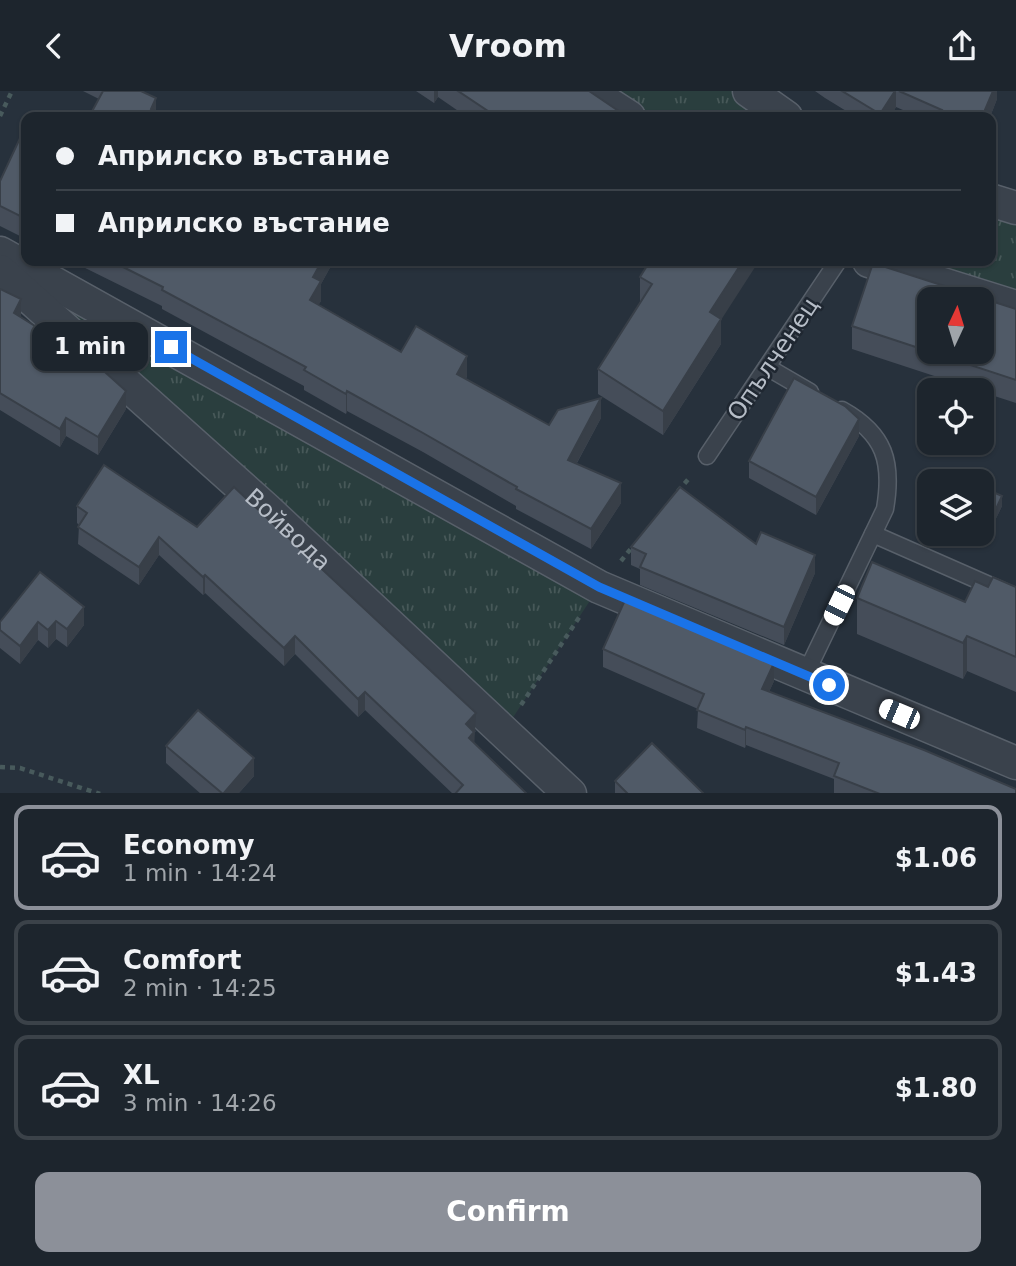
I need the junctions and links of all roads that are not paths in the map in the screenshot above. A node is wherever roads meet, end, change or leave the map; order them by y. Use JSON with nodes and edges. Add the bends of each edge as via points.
{"nodes":[{"id":1,"x":589,"y":91,"type":"edge"},
{"id":2,"x":749,"y":91,"type":"edge"},
{"id":3,"x":621,"y":112,"type":"edge"},
{"id":4,"x":779,"y":112,"type":"edge"},
{"id":5,"x":996,"y":203,"type":"edge"},
{"id":6,"x":1016,"y":208,"type":"edge"},
{"id":7,"x":0,"y":253,"type":"edge"},
{"id":8,"x":21,"y":264,"type":"edge"},
{"id":9,"x":24,"y":266,"type":"edge"},
{"id":10,"x":835,"y":266,"type":"edge"},
{"id":11,"x":885,"y":266,"type":"edge"},
{"id":12,"x":0,"y":271,"type":"edge"},
{"id":13,"x":1016,"y":307,"type":"edge"},
{"id":14,"x":767,"y":367,"type":"junction"},
{"id":15,"x":707,"y":456,"type":"dead end"},
{"id":16,"x":873,"y":534,"type":"junction"},
{"id":17,"x":1016,"y":597,"type":"edge"},
{"id":18,"x":805,"y":675,"type":"junction"},
{"id":19,"x":1016,"y":763,"type":"edge"},
{"id":20,"x":570,"y":793,"type":"edge"}],
"edges":[{"from":1,"to":3,"type":"street"},
{"from":2,"to":4,"type":"street"},
{"from":5,"to":6,"type":"street"},
{"from":7,"to":8,"type":"street"},
{"from":9,"to":18,"type":"street","via":[[599,587]]},
{"from":10,"to":14,"type":"lane","name":"Опълченец"},
{"from":11,"to":13,"type":"street"},
{"from":12,"to":20,"type":"street","name":"Войвода","via":[[276,518]]},
{"from":14,"to":15,"type":"lane","name":"Опълченец"},
{"from":14,"to":16,"type":"lane","via":[[858,418],[876,435],[887,461],[889,485],[885,509]]},
{"from":16,"to":17,"type":"lane"},
{"from":16,"to":18,"type":"lane"},
{"from":18,"to":19,"type":"street"}]}
